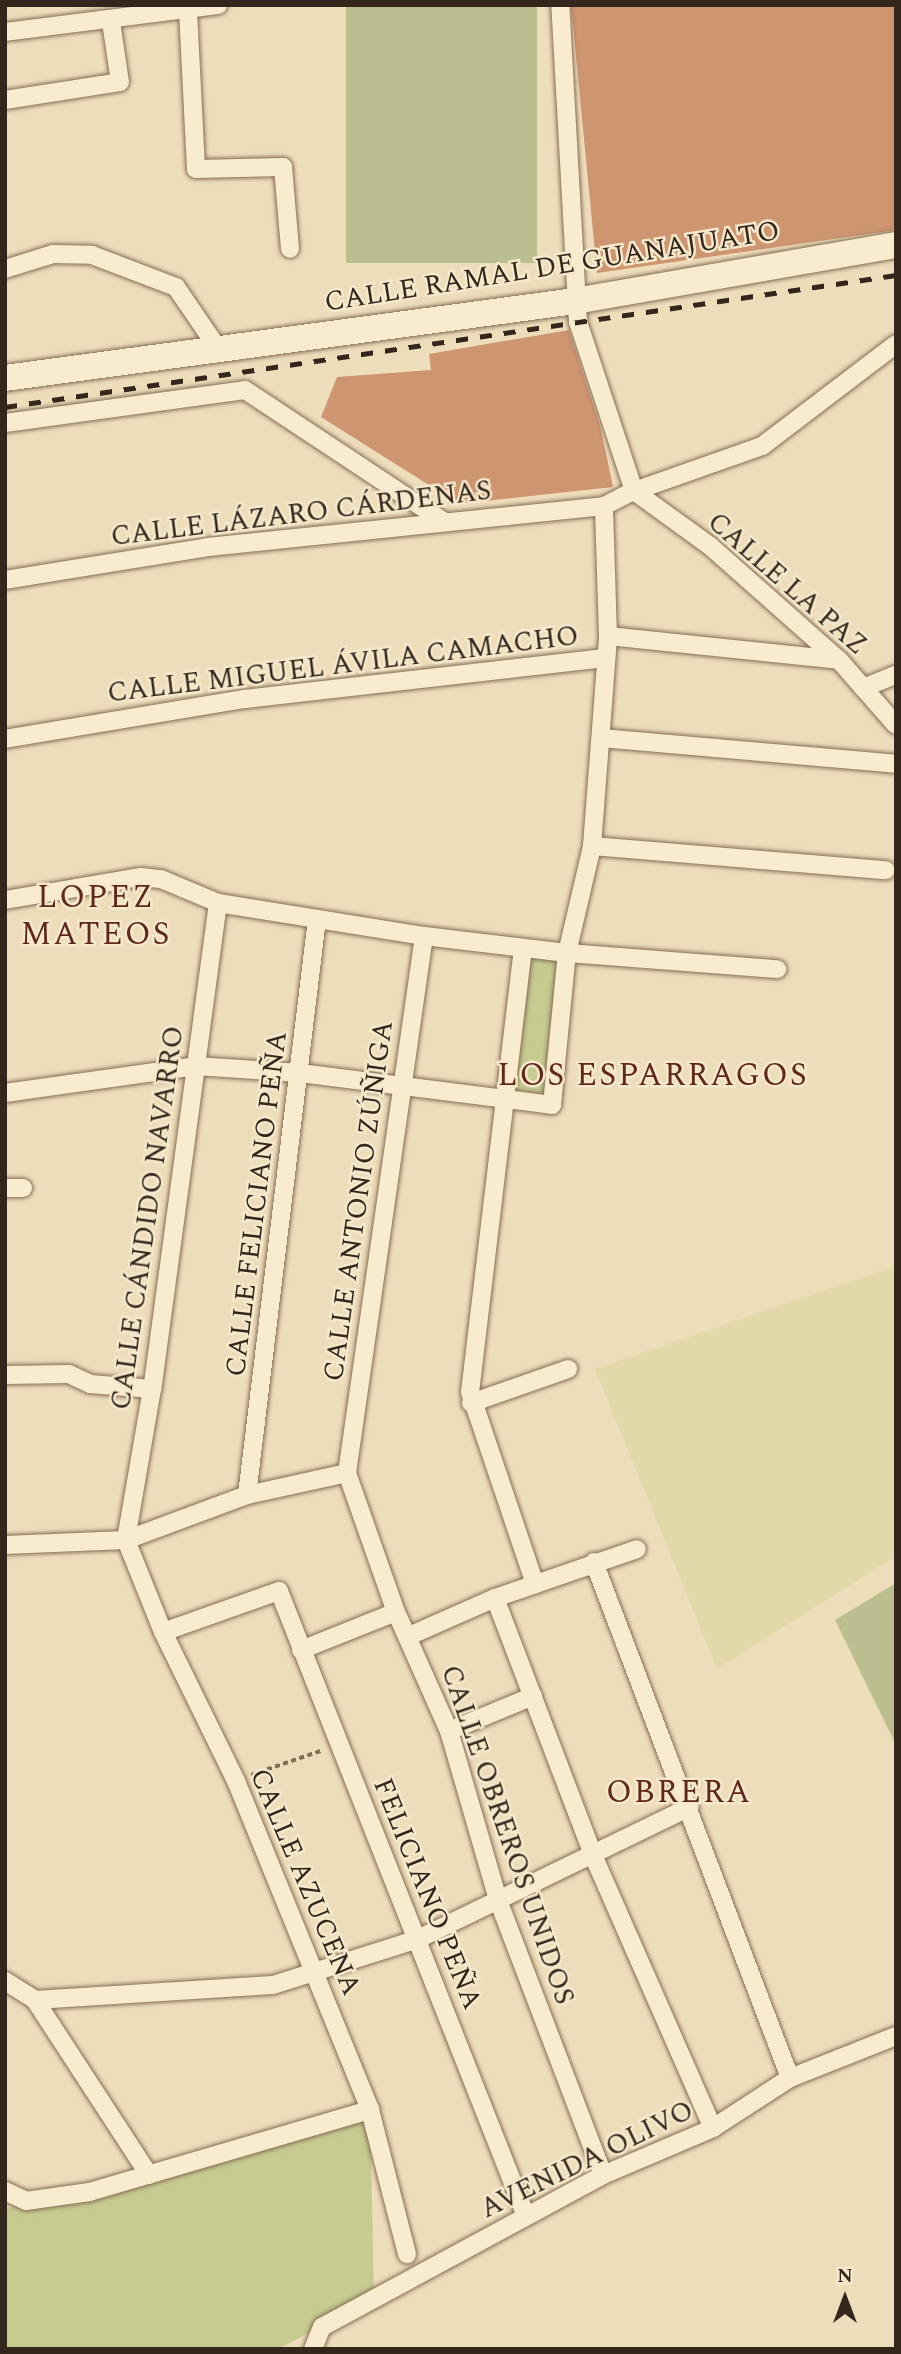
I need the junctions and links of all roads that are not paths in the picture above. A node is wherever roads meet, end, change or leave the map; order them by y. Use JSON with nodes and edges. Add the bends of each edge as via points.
{"nodes":[{"id":1,"x":218,"y":5,"type":"edge"},
{"id":2,"x":560,"y":5,"type":"edge"},
{"id":3,"x":188,"y":11,"type":"junction"},
{"id":4,"x":120,"y":15,"type":"edge"},
{"id":5,"x":5,"y":32,"type":"edge"},
{"id":6,"x":5,"y":100,"type":"edge"},
{"id":7,"x":896,"y":245,"type":"edge"},
{"id":8,"x":290,"y":249,"type":"dead end"},
{"id":9,"x":5,"y":269,"type":"edge"},
{"id":10,"x":575,"y":301,"type":"junction"},
{"id":11,"x":896,"y":344,"type":"edge"},
{"id":12,"x":216,"y":348,"type":"junction"},
{"id":13,"x":5,"y":379,"type":"edge"},
{"id":14,"x":5,"y":423,"type":"edge"},
{"id":15,"x":634,"y":491,"type":"junction"},
{"id":16,"x":604,"y":506,"type":"junction"},
{"id":17,"x":443,"y":521,"type":"junction"},
{"id":18,"x":5,"y":580,"type":"edge"},
{"id":19,"x":608,"y":636,"type":"junction"},
{"id":20,"x":606,"y":658,"type":"junction"},
{"id":21,"x":839,"y":660,"type":"junction"},
{"id":22,"x":896,"y":675,"type":"edge"},
{"id":23,"x":863,"y":688,"type":"junction"},
{"id":24,"x":896,"y":725,"type":"edge"},
{"id":25,"x":601,"y":738,"type":"junction"},
{"id":26,"x":5,"y":739,"type":"edge"},
{"id":27,"x":896,"y":764,"type":"edge"},
{"id":28,"x":592,"y":846,"type":"junction"},
{"id":29,"x":886,"y":870,"type":"dead end"},
{"id":30,"x":5,"y":900,"type":"edge"},
{"id":31,"x":218,"y":903,"type":"junction"},
{"id":32,"x":317,"y":919,"type":"junction"},
{"id":33,"x":424,"y":936,"type":"junction"},
{"id":34,"x":523,"y":948,"type":"junction"},
{"id":35,"x":567,"y":953,"type":"junction"},
{"id":36,"x":777,"y":969,"type":"dead end"},
{"id":37,"x":196,"y":1066,"type":"junction"},
{"id":38,"x":300,"y":1073,"type":"junction"},
{"id":39,"x":401,"y":1087,"type":"junction"},
{"id":40,"x":5,"y":1093,"type":"edge"},
{"id":41,"x":504,"y":1098,"type":"junction"},
{"id":42,"x":568,"y":1369,"type":"dead end"},
{"id":43,"x":5,"y":1375,"type":"edge"},
{"id":44,"x":152,"y":1389,"type":"junction"},
{"id":45,"x":471,"y":1403,"type":"junction"},
{"id":46,"x":347,"y":1473,"type":"junction"},
{"id":47,"x":247,"y":1495,"type":"junction"},
{"id":48,"x":126,"y":1540,"type":"junction"},
{"id":49,"x":5,"y":1545,"type":"edge"},
{"id":50,"x":638,"y":1549,"type":"dead end"},
{"id":51,"x":594,"y":1562,"type":"junction"},
{"id":52,"x":535,"y":1584,"type":"junction"},
{"id":53,"x":495,"y":1598,"type":"junction"},
{"id":54,"x":396,"y":1612,"type":"junction"},
{"id":55,"x":163,"y":1632,"type":"junction"},
{"id":56,"x":409,"y":1636,"type":"junction"},
{"id":57,"x":301,"y":1650,"type":"junction"},
{"id":58,"x":533,"y":1696,"type":"junction"},
{"id":59,"x":449,"y":1731,"type":"junction"},
{"id":60,"x":690,"y":1807,"type":"junction"},
{"id":61,"x":593,"y":1855,"type":"junction"},
{"id":62,"x":498,"y":1900,"type":"junction"},
{"id":63,"x":418,"y":1939,"type":"junction"},
{"id":64,"x":314,"y":1969,"type":"junction"},
{"id":65,"x":5,"y":1981,"type":"edge"},
{"id":66,"x":35,"y":2000,"type":"junction"},
{"id":67,"x":896,"y":2036,"type":"edge"},
{"id":68,"x":790,"y":2078,"type":"junction"},
{"id":69,"x":370,"y":2110,"type":"junction"},
{"id":70,"x":713,"y":2128,"type":"junction"},
{"id":71,"x":149,"y":2175,"type":"junction"},
{"id":72,"x":603,"y":2175,"type":"junction"},
{"id":73,"x":5,"y":2191,"type":"edge"},
{"id":74,"x":526,"y":2216,"type":"junction"},
{"id":75,"x":407,"y":2254,"type":"dead end"},
{"id":76,"x":313,"y":2348,"type":"edge"}],
"edges":[{"from":1,"to":3,"type":"street"},
{"from":2,"to":10,"type":"street"},
{"from":3,"to":4,"type":"street"},
{"from":3,"to":8,"type":"street","via":[[195,169],[284,167]]},
{"from":4,"to":5,"type":"street"},
{"from":4,"to":6,"type":"street","via":[[120,82]]},
{"from":7,"to":10,"type":"street","name":"CALLE RAMAL DE GUANAJUATO"},
{"from":9,"to":12,"type":"street","via":[[53,254],[92,255],[176,287]]},
{"from":10,"to":12,"type":"street","name":"CALLE RAMAL DE GUANAJUATO"},
{"from":10,"to":15,"type":"street"},
{"from":11,"to":15,"type":"street","via":[[762,446]]},
{"from":12,"to":13,"type":"street","name":"CALLE RAMAL DE GUANAJUATO"},
{"from":14,"to":17,"type":"street","via":[[245,390]]},
{"from":15,"to":16,"type":"street"},
{"from":15,"to":21,"type":"street","name":"CALLE LA PAZ","via":[[710,546]]},
{"from":16,"to":17,"type":"street","name":"CALLE LÁZARO CÁRDENAS"},
{"from":16,"to":19,"type":"street"},
{"from":17,"to":18,"type":"street","name":"CALLE LÁZARO CÁRDENAS","via":[[208,547]]},
{"from":19,"to":20,"type":"street"},
{"from":19,"to":21,"type":"street"},
{"from":20,"to":25,"type":"street"},
{"from":20,"to":26,"type":"street","name":"CALLE MIGUEL ÁVILA CAMACHO","via":[[245,699]]},
{"from":21,"to":23,"type":"street","name":"CALLE LA PAZ"},
{"from":22,"to":23,"type":"street"},
{"from":23,"to":24,"type":"street","name":"CALLE LA PAZ"},
{"from":25,"to":27,"type":"street"},
{"from":25,"to":28,"type":"street"},
{"from":28,"to":29,"type":"street"},
{"from":28,"to":35,"type":"street"},
{"from":30,"to":31,"type":"street","via":[[141,877],[161,879]]},
{"from":31,"to":32,"type":"street"},
{"from":31,"to":37,"type":"street","name":"CALLE CÁNDIDO NAVARRO"},
{"from":32,"to":33,"type":"street"},
{"from":32,"to":38,"type":"street","name":"CALLE FELICIANO PEÑA"},
{"from":33,"to":34,"type":"street"},
{"from":33,"to":39,"type":"street","name":"CALLE ANTONIO ZÚÑIGA"},
{"from":34,"to":35,"type":"street"},
{"from":34,"to":41,"type":"street"},
{"from":35,"to":36,"type":"street"},
{"from":35,"to":41,"type":"street","via":[[552,1105]]},
{"from":37,"to":38,"type":"street"},
{"from":37,"to":40,"type":"street"},
{"from":37,"to":44,"type":"street","name":"CALLE CÁNDIDO NAVARRO"},
{"from":38,"to":39,"type":"street"},
{"from":38,"to":47,"type":"street","name":"CALLE FELICIANO PEÑA"},
{"from":39,"to":41,"type":"street"},
{"from":39,"to":46,"type":"street","name":"CALLE ANTONIO ZÚÑIGA"},
{"from":41,"to":45,"type":"street"},
{"from":42,"to":45,"type":"street"},
{"from":43,"to":44,"type":"street","via":[[69,1374],[90,1384]]},
{"from":44,"to":48,"type":"street","name":"CALLE CÁNDIDO NAVARRO"},
{"from":45,"to":52,"type":"street"},
{"from":46,"to":47,"type":"street"},
{"from":46,"to":54,"type":"street","name":"CALLE OBREROS UNIDOS"},
{"from":47,"to":48,"type":"street"},
{"from":48,"to":49,"type":"street"},
{"from":48,"to":55,"type":"street","name":"CALLE AZUCENA"},
{"from":50,"to":51,"type":"street"},
{"from":51,"to":52,"type":"street"},
{"from":51,"to":60,"type":"street"},
{"from":52,"to":53,"type":"street"},
{"from":53,"to":56,"type":"street"},
{"from":53,"to":58,"type":"street"},
{"from":54,"to":56,"type":"street","name":"CALLE OBREROS UNIDOS"},
{"from":54,"to":57,"type":"street"},
{"from":55,"to":57,"type":"street","name":"FELICIANO PEÑA","via":[[279,1591]]},
{"from":55,"to":64,"type":"street","name":"CALLE AZUCENA","via":[[236,1781]]},
{"from":56,"to":59,"type":"street","name":"CALLE OBREROS UNIDOS"},
{"from":57,"to":63,"type":"street","name":"FELICIANO PEÑA"},
{"from":58,"to":59,"type":"street"},
{"from":58,"to":61,"type":"street"},
{"from":59,"to":62,"type":"street","name":"CALLE OBREROS UNIDOS"},
{"from":60,"to":61,"type":"street"},
{"from":60,"to":68,"type":"street"},
{"from":61,"to":62,"type":"street"},
{"from":61,"to":70,"type":"street"},
{"from":62,"to":63,"type":"street"},
{"from":62,"to":72,"type":"street","name":"CALLE OBREROS UNIDOS"},
{"from":63,"to":64,"type":"street"},
{"from":63,"to":74,"type":"street","name":"FELICIANO PEÑA"},
{"from":64,"to":66,"type":"street","via":[[274,1985]]},
{"from":64,"to":69,"type":"street","name":"CALLE AZUCENA"},
{"from":65,"to":66,"type":"street"},
{"from":66,"to":71,"type":"street"},
{"from":67,"to":68,"type":"street","name":"AVENIDA OLIVO"},
{"from":68,"to":70,"type":"street","name":"AVENIDA OLIVO"},
{"from":69,"to":71,"type":"street"},
{"from":69,"to":75,"type":"street","name":"CALLE AZUCENA"},
{"from":70,"to":72,"type":"street","name":"AVENIDA OLIVO"},
{"from":71,"to":73,"type":"street","via":[[89,2192],[26,2201]]},
{"from":72,"to":74,"type":"street","name":"AVENIDA OLIVO"},
{"from":74,"to":76,"type":"street","name":"AVENIDA OLIVO","via":[[322,2327]]}]}
